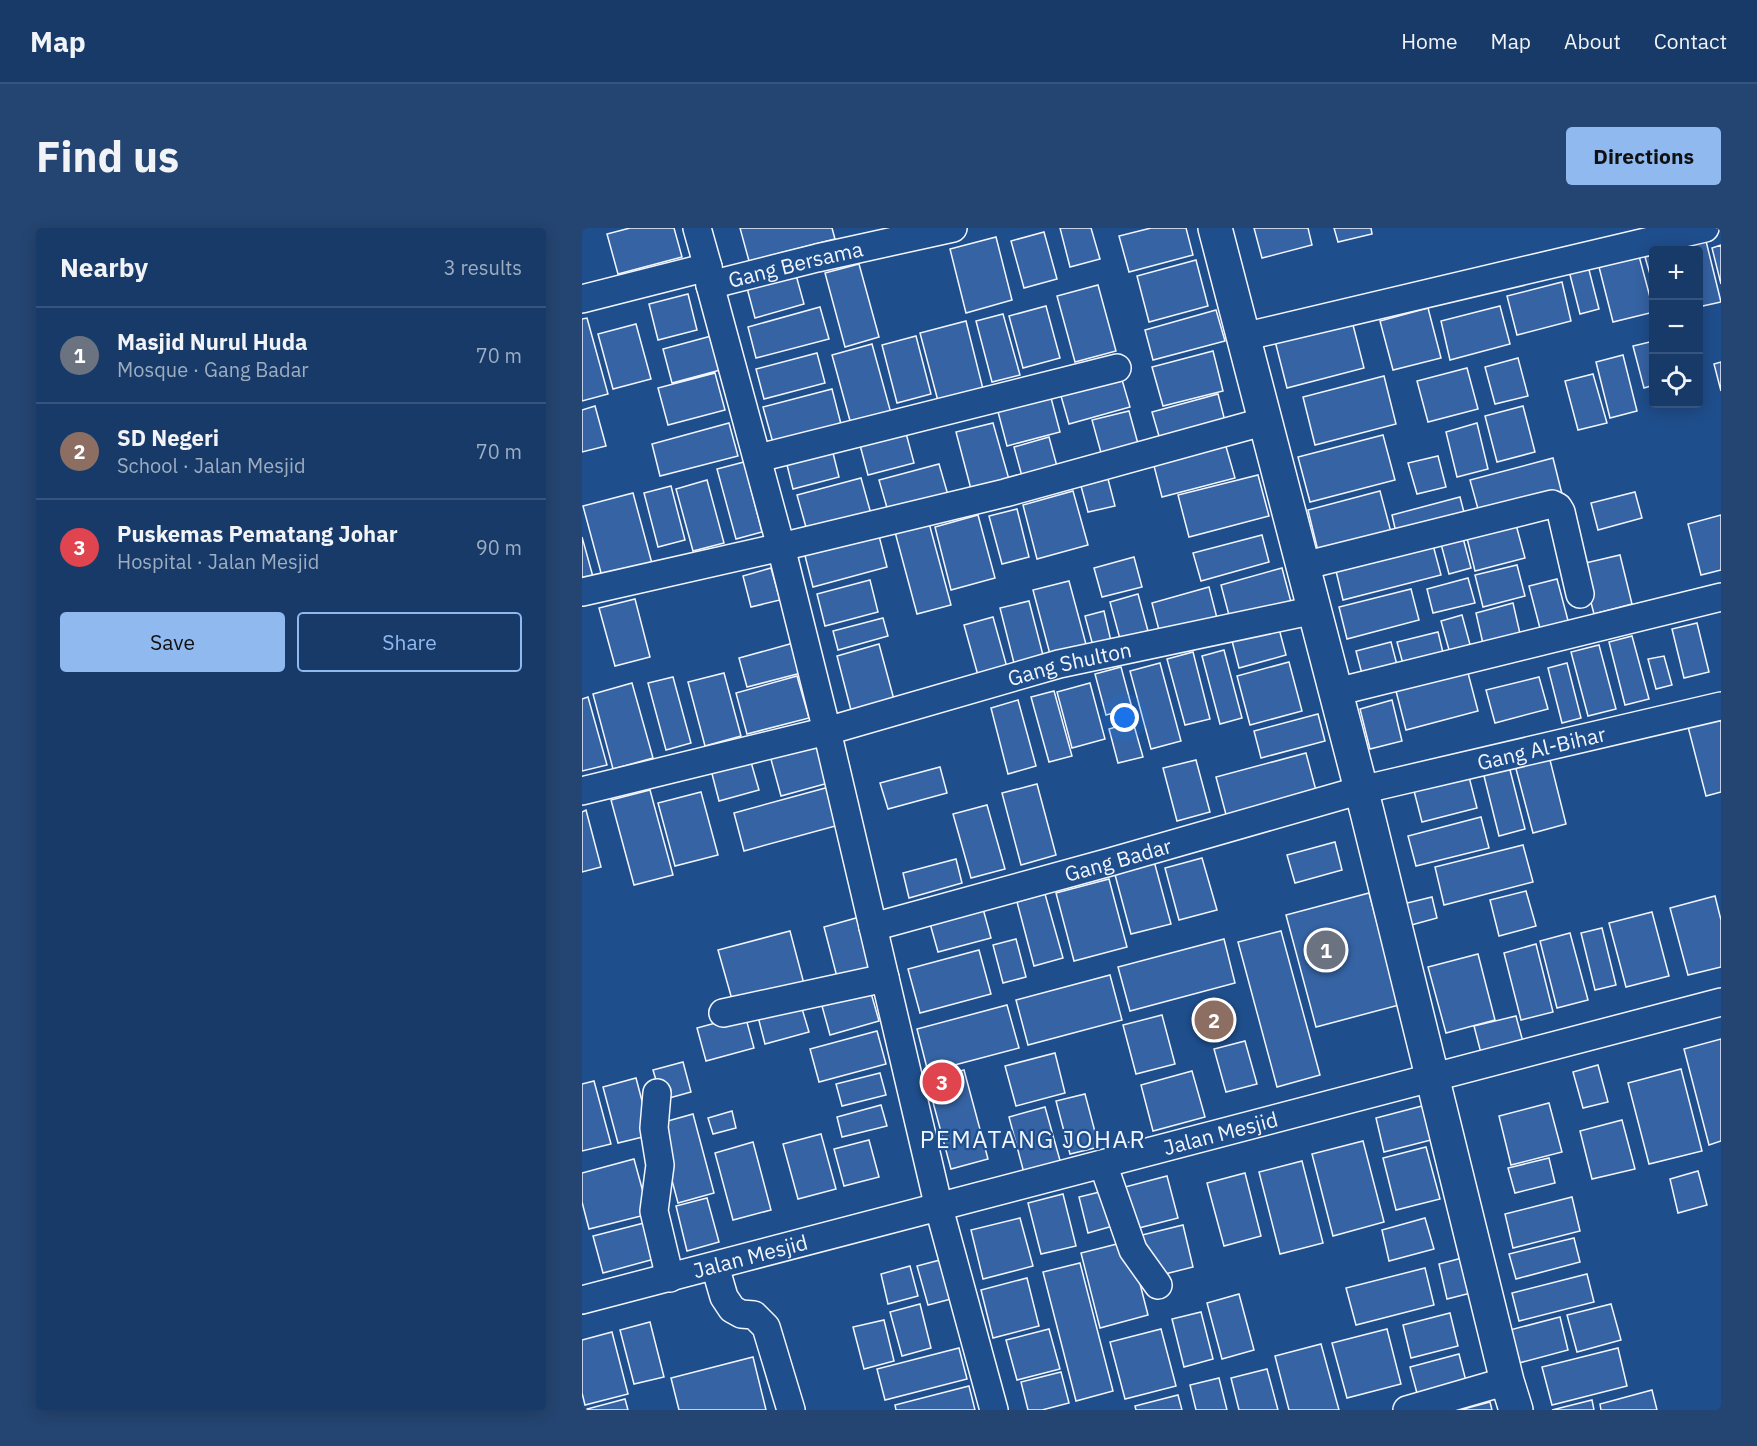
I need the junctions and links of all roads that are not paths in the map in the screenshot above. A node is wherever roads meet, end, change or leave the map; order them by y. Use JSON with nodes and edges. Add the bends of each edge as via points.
{"nodes":[{"id":1,"x":697,"y":228,"type":"edge"},
{"id":2,"x":953,"y":228,"type":"edge"},
{"id":3,"x":1215,"y":228,"type":"edge"},
{"id":4,"x":1705,"y":228,"type":"edge"},
{"id":5,"x":709,"y":276,"type":"junction"},
{"id":6,"x":582,"y":299,"type":"edge"},
{"id":7,"x":1243,"y":337,"type":"junction"},
{"id":8,"x":1117,"y":368,"type":"dead end"},
{"id":9,"x":1266,"y":421,"type":"junction"},
{"id":10,"x":759,"y":458,"type":"junction"},
{"id":11,"x":781,"y":547,"type":"junction"},
{"id":12,"x":1304,"y":566,"type":"junction"},
{"id":13,"x":582,"y":592,"type":"edge"},
{"id":14,"x":1580,"y":594,"type":"dead end"},
{"id":15,"x":1721,"y":597,"type":"edge"},
{"id":16,"x":1315,"y":610,"type":"junction"},
{"id":17,"x":1336,"y":692,"type":"junction"},
{"id":18,"x":1721,"y":706,"type":"edge"},
{"id":19,"x":827,"y":731,"type":"junction"},
{"id":20,"x":1361,"y":790,"type":"junction"},
{"id":21,"x":582,"y":791,"type":"edge"},
{"id":22,"x":873,"y":927,"type":"junction"},
{"id":23,"x":885,"y":978,"type":"junction"},
{"id":24,"x":1721,"y":1002,"type":"edge"},
{"id":25,"x":723,"y":1012,"type":"dead end"},
{"id":26,"x":1432,"y":1077,"type":"junction"},
{"id":27,"x":657,"y":1093,"type":"dead end"},
{"id":28,"x":1103,"y":1164,"type":"junction"},
{"id":29,"x":939,"y":1208,"type":"junction"},
{"id":30,"x":715,"y":1266,"type":"junction"},
{"id":31,"x":670,"y":1278,"type":"junction"},
{"id":32,"x":1158,"y":1285,"type":"dead end"},
{"id":33,"x":582,"y":1300,"type":"edge"},
{"id":34,"x":1511,"y":1396,"type":"edge"},
{"id":35,"x":791,"y":1410,"type":"edge"},
{"id":36,"x":994,"y":1410,"type":"edge"},
{"id":37,"x":1407,"y":1410,"type":"edge"}],
"edges":[{"from":1,"to":5,"type":"street"},
{"from":2,"to":5,"type":"street","name":"Gang Bersama","via":[[817,258]]},
{"from":3,"to":7,"type":"street"},
{"from":4,"to":7,"type":"street"},
{"from":5,"to":6,"type":"street","name":"Gang Bersama"},
{"from":5,"to":10,"type":"street"},
{"from":7,"to":9,"type":"street"},
{"from":8,"to":10,"type":"street"},
{"from":9,"to":11,"type":"street","via":[[1005,493]]},
{"from":9,"to":12,"type":"street"},
{"from":10,"to":11,"type":"street"},
{"from":11,"to":13,"type":"street"},
{"from":11,"to":19,"type":"street"},
{"from":12,"to":14,"type":"street","via":[[1552,504],[1561,512]]},
{"from":12,"to":16,"type":"street"},
{"from":15,"to":17,"type":"street"},
{"from":16,"to":17,"type":"street"},
{"from":16,"to":19,"type":"street","name":"Gang Shulton","via":[[1059,664]]},
{"from":17,"to":20,"type":"street"},
{"from":18,"to":20,"type":"street","name":"Gang Al-Bihar"},
{"from":19,"to":21,"type":"street","name":"Gang Shulton"},
{"from":19,"to":22,"type":"street"},
{"from":20,"to":22,"type":"street","name":"Gang Badar"},
{"from":20,"to":26,"type":"street"},
{"from":22,"to":23,"type":"street"},
{"from":23,"to":25,"type":"street"},
{"from":23,"to":29,"type":"street"},
{"from":24,"to":26,"type":"street","name":"Jalan Mesjid"},
{"from":26,"to":28,"type":"street","name":"Jalan Mesjid"},
{"from":26,"to":34,"type":"street"},
{"from":27,"to":31,"type":"street","via":[[654,1128],[660,1165],[654,1210]]},
{"from":28,"to":29,"type":"street","name":"Jalan Mesjid"},
{"from":28,"to":32,"type":"street","via":[[1133,1250]]},
{"from":29,"to":30,"type":"street","name":"Jalan Mesjid"},
{"from":29,"to":36,"type":"street"},
{"from":30,"to":31,"type":"street","name":"Jalan Mesjid"},
{"from":30,"to":35,"type":"street","via":[[724,1297],[732,1309],[753,1315],[766,1327]]},
{"from":31,"to":33,"type":"street","name":"Jalan Mesjid"},
{"from":34,"to":37,"type":"street"}]}
